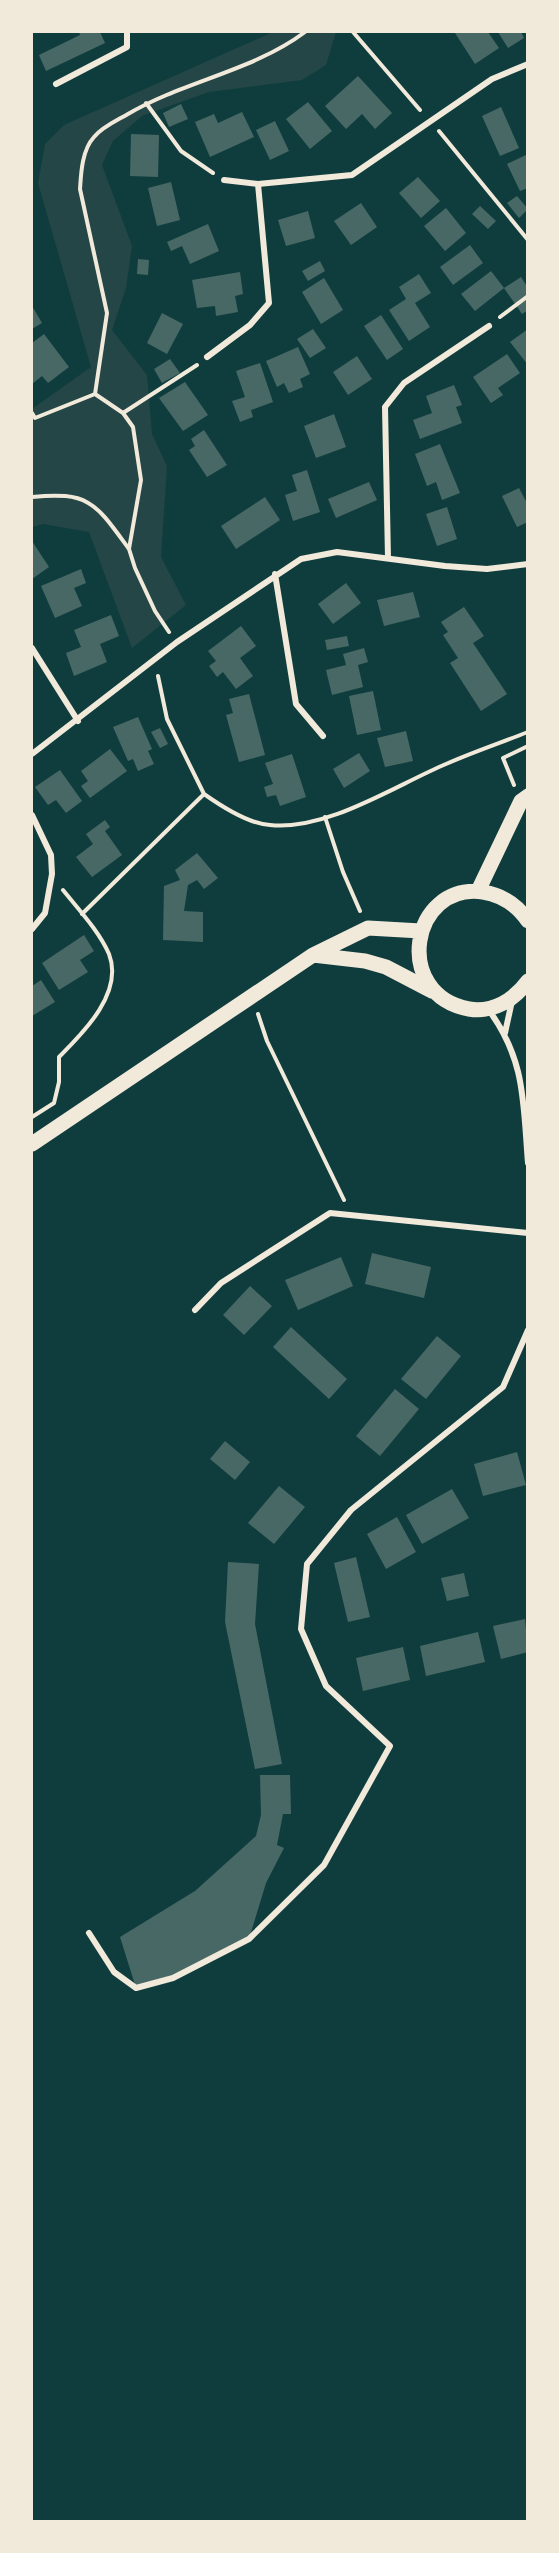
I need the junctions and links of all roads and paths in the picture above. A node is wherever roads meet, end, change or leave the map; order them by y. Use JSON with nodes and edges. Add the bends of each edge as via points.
{"nodes":[{"id":1,"x":127,"y":32,"type":"edge"},
{"id":2,"x":305,"y":32,"type":"edge"},
{"id":3,"x":528,"y":64,"type":"edge"},
{"id":4,"x":56,"y":84,"type":"dead end"},
{"id":5,"x":146,"y":103,"type":"junction"},
{"id":6,"x":224,"y":180,"type":"joint"},
{"id":7,"x":258,"y":184,"type":"junction"},
{"id":8,"x":528,"y":296,"type":"edge"},
{"id":9,"x":489,"y":326,"type":"joint"},
{"id":10,"x":207,"y":357,"type":"joint"},
{"id":11,"x":95,"y":394,"type":"junction"},
{"id":12,"x":32,"y":413,"type":"edge"},
{"id":13,"x":123,"y":413,"type":"junction"},
{"id":14,"x":33,"y":419,"type":"edge"},
{"id":15,"x":32,"y":497,"type":"edge"},
{"id":16,"x":129,"y":549,"type":"junction"},
{"id":17,"x":388,"y":558,"type":"junction"},
{"id":18,"x":528,"y":564,"type":"edge"},
{"id":19,"x":275,"y":574,"type":"junction"},
{"id":20,"x":177,"y":642,"type":"junction"},
{"id":21,"x":32,"y":648,"type":"edge"},
{"id":22,"x":154,"y":661,"type":"junction"},
{"id":23,"x":78,"y":721,"type":"junction"},
{"id":24,"x":528,"y":732,"type":"edge"},
{"id":25,"x":323,"y":736,"type":"dead end"},
{"id":26,"x":528,"y":746,"type":"edge"},
{"id":27,"x":32,"y":754,"type":"edge"},
{"id":28,"x":204,"y":794,"type":"junction"},
{"id":29,"x":524,"y":799,"type":"edge"},
{"id":30,"x":32,"y":815,"type":"edge"},
{"id":31,"x":325,"y":816,"type":"junction"},
{"id":32,"x":343,"y":872,"type":"dead end"},
{"id":33,"x":52,"y":874,"type":"junction"},
{"id":34,"x":478,"y":891,"type":"junction"},
{"id":35,"x":82,"y":914,"type":"junction"},
{"id":36,"x":528,"y":921,"type":"edge"},
{"id":37,"x":32,"y":929,"type":"edge"},
{"id":38,"x":422,"y":930,"type":"junction"},
{"id":39,"x":313,"y":955,"type":"junction"},
{"id":40,"x":528,"y":981,"type":"edge"},
{"id":41,"x":434,"y":991,"type":"junction"},
{"id":42,"x":251,"y":994,"type":"junction"},
{"id":43,"x":512,"y":998,"type":"junction"},
{"id":44,"x":488,"y":1009,"type":"junction"},
{"id":45,"x":505,"y":1033,"type":"junction"},
{"id":46,"x":526,"y":1114,"type":"edge"},
{"id":47,"x":32,"y":1117,"type":"edge"},
{"id":48,"x":32,"y":1144,"type":"edge"},
{"id":49,"x":528,"y":1164,"type":"edge"},
{"id":50,"x":351,"y":1215,"type":"junction"},
{"id":51,"x":528,"y":1233,"type":"edge"},
{"id":52,"x":195,"y":1310,"type":"dead end"},
{"id":53,"x":528,"y":1330,"type":"edge"},
{"id":54,"x":89,"y":1933,"type":"dead end"}],
"edges":[{"from":1,"to":4,"type":"street","via":[[127,47]]},
{"from":2,"to":5,"type":"path","via":[[280,50]]},
{"from":3,"to":7,"type":"street","via":[[492,79],[352,175]]},
{"from":5,"to":6,"type":"path","via":[[181,151]]},
{"from":5,"to":11,"type":"path","via":[[92,138],[81,171],[80,189],[107,313]]},
{"from":6,"to":7,"type":"street"},
{"from":7,"to":10,"type":"street","via":[[269,303],[249,325]]},
{"from":8,"to":9,"type":"path"},
{"from":9,"to":17,"type":"street","via":[[404,383],[385,407]]},
{"from":10,"to":13,"type":"path"},
{"from":11,"to":13,"type":"path"},
{"from":11,"to":14,"type":"path"},
{"from":12,"to":14,"type":"path"},
{"from":13,"to":16,"type":"path","via":[[133,426],[141,480]]},
{"from":15,"to":16,"type":"path","via":[[74,495],[100,509]]},
{"from":16,"to":20,"type":"path","via":[[155,611]]},
{"from":17,"to":18,"type":"street","via":[[487,569]]},
{"from":17,"to":19,"type":"street","via":[[337,552],[301,559]]},
{"from":19,"to":20,"type":"street"},
{"from":19,"to":25,"type":"street","via":[[296,704]]},
{"from":20,"to":22,"type":"street"},
{"from":21,"to":23,"type":"street"},
{"from":22,"to":23,"type":"street"},
{"from":22,"to":28,"type":"path","via":[[167,719]]},
{"from":23,"to":27,"type":"street"},
{"from":24,"to":31,"type":"path"},
{"from":26,"to":29,"type":"path","via":[[503,758]]},
{"from":28,"to":31,"type":"path","via":[[230,812],[267,825],[294,826]]},
{"from":28,"to":35,"type":"path"},
{"from":29,"to":34,"type":"main road"},
{"from":30,"to":33,"type":"street","via":[[51,855]]},
{"from":31,"to":32,"type":"path"},
{"from":33,"to":35,"type":"path"},
{"from":33,"to":37,"type":"street","via":[[45,913]]},
{"from":34,"to":36,"type":"main road","via":[[506,899]]},
{"from":34,"to":38,"type":"main road","via":[[443,902],[426,919]]},
{"from":35,"to":47,"type":"path","via":[[109,954],[112,967],[108,990],[94,1022],[59,1058],[54,1103]]},
{"from":38,"to":39,"type":"main road","via":[[368,928]]},
{"from":38,"to":41,"type":"main road","via":[[418,943],[421,969]]},
{"from":39,"to":41,"type":"main road","via":[[386,967]]},
{"from":39,"to":42,"type":"main road"},
{"from":40,"to":43,"type":"main road"},
{"from":41,"to":44,"type":"main road","via":[[459,1007]]},
{"from":42,"to":48,"type":"main road"},
{"from":42,"to":50,"type":"path","via":[[267,1041]]},
{"from":43,"to":44,"type":"main road"},
{"from":43,"to":45,"type":"street"},
{"from":44,"to":45,"type":"street"},
{"from":45,"to":46,"type":"street","via":[[520,1075]]},
{"from":46,"to":49,"type":"street"},
{"from":50,"to":51,"type":"street"},
{"from":50,"to":52,"type":"street","via":[[330,1213],[221,1283]]},
{"from":53,"to":54,"type":"street","via":[[502,1388],[351,1510],[307,1564],[301,1629],[326,1686],[390,1746],[324,1865],[249,1939],[173,1978],[136,1988],[114,1972]]}]}
